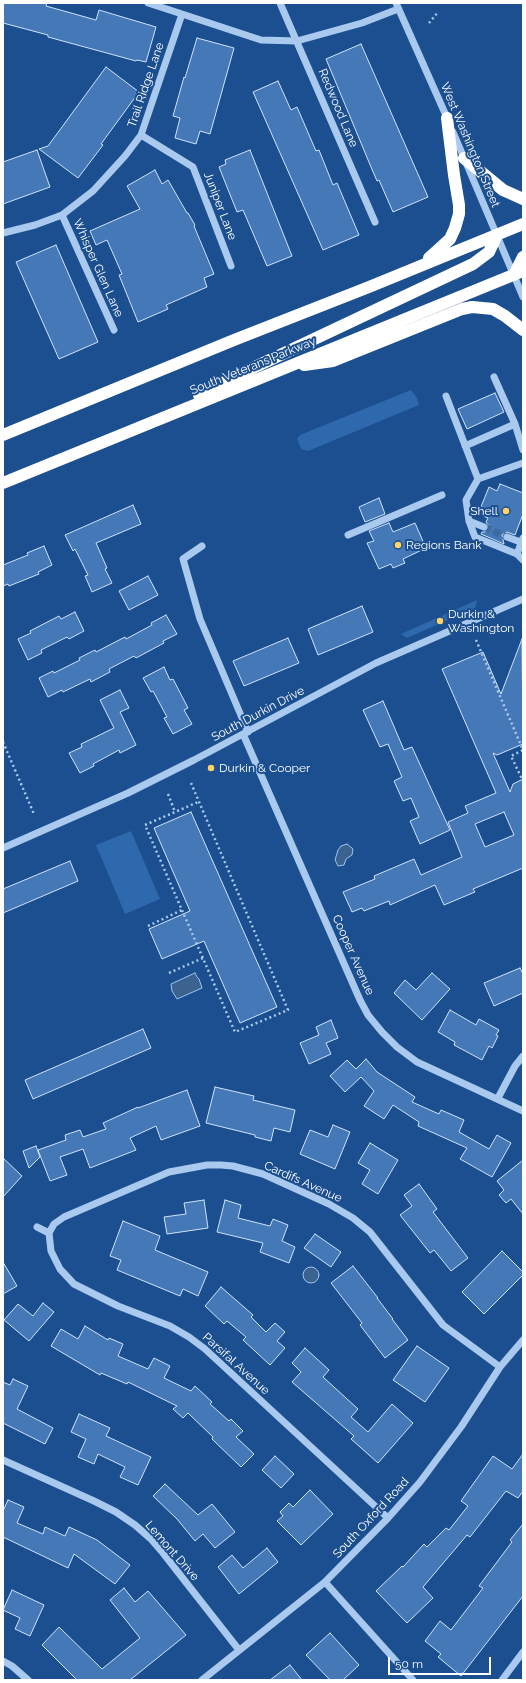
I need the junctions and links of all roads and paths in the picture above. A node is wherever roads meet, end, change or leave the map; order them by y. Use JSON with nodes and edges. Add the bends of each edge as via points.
{"nodes":[{"id":1,"x":148,"y":3,"type":"edge"},
{"id":2,"x":280,"y":3,"type":"edge"},
{"id":3,"x":397,"y":6,"type":"edge"},
{"id":4,"x":438,"y":12,"type":"dead end"},
{"id":5,"x":182,"y":14,"type":"junction"},
{"id":6,"x":429,"y":23,"type":"dead end"},
{"id":7,"x":297,"y":41,"type":"junction"},
{"id":8,"x":447,"y":118,"type":"junction"},
{"id":9,"x":141,"y":135,"type":"junction"},
{"id":10,"x":464,"y":158,"type":"junction"},
{"id":11,"x":523,"y":199,"type":"edge"},
{"id":12,"x":62,"y":215,"type":"junction"},
{"id":13,"x":375,"y":222,"type":"dead end"},
{"id":14,"x":523,"y":224,"type":"edge"},
{"id":15,"x":3,"y":233,"type":"edge"},
{"id":16,"x":497,"y":235,"type":"junction"},
{"id":17,"x":523,"y":257,"type":"edge"},
{"id":18,"x":231,"y":266,"type":"dead end"},
{"id":19,"x":421,"y":266,"type":"junction"},
{"id":20,"x":518,"y":273,"type":"edge"},
{"id":21,"x":523,"y":297,"type":"edge"},
{"id":22,"x":114,"y":330,"type":"dead end"},
{"id":23,"x":523,"y":330,"type":"edge"},
{"id":24,"x":285,"y":368,"type":"junction"},
{"id":25,"x":494,"y":377,"type":"dead end"},
{"id":26,"x":446,"y":396,"type":"dead end"},
{"id":27,"x":515,"y":424,"type":"junction"},
{"id":28,"x":134,"y":429,"type":"junction"},
{"id":29,"x":3,"y":435,"type":"edge"},
{"id":30,"x":465,"y":446,"type":"junction"},
{"id":31,"x":523,"y":450,"type":"edge"},
{"id":32,"x":523,"y":463,"type":"edge"},
{"id":33,"x":478,"y":479,"type":"junction"},
{"id":34,"x":3,"y":482,"type":"edge"},
{"id":35,"x":442,"y":495,"type":"dead end"},
{"id":36,"x":469,"y":521,"type":"junction"},
{"id":37,"x":484,"y":527,"type":"tunnel mouth"},
{"id":38,"x":348,"y":535,"type":"dead end"},
{"id":39,"x":507,"y":537,"type":"tunnel mouth"},
{"id":40,"x":522,"y":541,"type":"edge"},
{"id":41,"x":202,"y":546,"type":"dead end"},
{"id":42,"x":517,"y":554,"type":"junction"},
{"id":43,"x":523,"y":560,"type":"edge"},
{"id":44,"x":523,"y":599,"type":"edge"},
{"id":45,"x":476,"y":640,"type":"dead end"},
{"id":46,"x":246,"y":733,"type":"junction"},
{"id":47,"x":3,"y":742,"type":"edge"},
{"id":48,"x":523,"y":781,"type":"edge"},
{"id":49,"x":191,"y":783,"type":"dead end"},
{"id":50,"x":168,"y":794,"type":"dead end"},
{"id":51,"x":198,"y":802,"type":"junction"},
{"id":52,"x":175,"y":812,"type":"junction"},
{"id":53,"x":34,"y":814,"type":"dead end"},
{"id":54,"x":3,"y":848,"type":"edge"},
{"id":55,"x":182,"y":910,"type":"junction"},
{"id":56,"x":148,"y":926,"type":"dead end"},
{"id":57,"x":203,"y":958,"type":"junction"},
{"id":58,"x":169,"y":973,"type":"dead end"},
{"id":59,"x":523,"y":1056,"type":"edge"},
{"id":60,"x":498,"y":1098,"type":"junction"},
{"id":61,"x":523,"y":1111,"type":"edge"},
{"id":62,"x":36,"y":1227,"type":"dead end"},
{"id":63,"x":49,"y":1233,"type":"junction"},
{"id":64,"x":523,"y":1340,"type":"edge"},
{"id":65,"x":500,"y":1367,"type":"junction"},
{"id":66,"x":3,"y":1460,"type":"edge"},
{"id":67,"x":388,"y":1518,"type":"junction"},
{"id":68,"x":325,"y":1582,"type":"junction"},
{"id":69,"x":239,"y":1650,"type":"junction"},
{"id":70,"x":523,"y":1652,"type":"edge"},
{"id":71,"x":3,"y":1661,"type":"edge"},
{"id":72,"x":28,"y":1680,"type":"edge"},
{"id":73,"x":202,"y":1680,"type":"edge"},
{"id":74,"x":413,"y":1680,"type":"edge"},
{"id":75,"x":502,"y":1680,"type":"edge"}],
"edges":[{"from":1,"to":5,"type":"street"},
{"from":2,"to":7,"type":"street","name":"Redwood Lane"},
{"from":3,"to":7,"type":"street","via":[[362,23]]},
{"from":3,"to":8,"type":"street","name":"West Washington Street"},
{"from":4,"to":6,"type":"path"},
{"from":5,"to":7,"type":"street","via":[[261,40]]},
{"from":5,"to":9,"type":"street","name":"Trail Ridge Lane"},
{"from":7,"to":13,"type":"street","name":"Redwood Lane"},
{"from":8,"to":10,"type":"street","name":"West Washington Street"},
{"from":8,"to":19,"type":"highway","via":[[459,205],[458,222],[450,239]]},
{"from":9,"to":12,"type":"street","name":"Trail Ridge Lane","via":[[126,156],[93,191]]},
{"from":9,"to":18,"type":"street","name":"Juniper Lane","via":[[193,167]]},
{"from":10,"to":11,"type":"highway","via":[[503,190]]},
{"from":10,"to":16,"type":"street","name":"West Washington Street"},
{"from":12,"to":15,"type":"street","name":"Trail Ridge Lane"},
{"from":12,"to":22,"type":"street","name":"Whisper Glen Lane"},
{"from":14,"to":16,"type":"highway"},
{"from":16,"to":19,"type":"highway"},
{"from":16,"to":20,"type":"street","name":"West Washington Street"},
{"from":16,"to":28,"type":"highway","via":[[489,252],[473,264],[238,375]]},
{"from":17,"to":20,"type":"highway"},
{"from":19,"to":29,"type":"highway"},
{"from":20,"to":21,"type":"street","name":"West Washington Street"},
{"from":20,"to":24,"type":"highway","name":"South Veterans Parkway"},
{"from":23,"to":24,"type":"highway","via":[[493,309],[472,307],[333,361]]},
{"from":24,"to":28,"type":"highway","name":"South Veterans Parkway"},
{"from":25,"to":27,"type":"street"},
{"from":26,"to":30,"type":"street"},
{"from":27,"to":30,"type":"street"},
{"from":27,"to":31,"type":"street"},
{"from":28,"to":34,"type":"highway","name":"South Veterans Parkway"},
{"from":30,"to":33,"type":"street"},
{"from":32,"to":33,"type":"street"},
{"from":33,"to":36,"type":"street","via":[[466,500]]},
{"from":35,"to":38,"type":"street"},
{"from":36,"to":37,"type":"street"},
{"from":36,"to":42,"type":"street","via":[[475,537]]},
{"from":39,"to":40,"type":"street"},
{"from":40,"to":42,"type":"street"},
{"from":41,"to":46,"type":"street","name":"Cooper Avenue","via":[[183,560],[200,619]]},
{"from":42,"to":43,"type":"street"},
{"from":44,"to":46,"type":"street","name":"South Durkin Drive","via":[[376,663]]},
{"from":45,"to":48,"type":"path","via":[[523,750],[511,756]]},
{"from":46,"to":54,"type":"street","name":"South Durkin Drive","via":[[128,793]]},
{"from":46,"to":60,"type":"street","name":"Cooper Avenue","via":[[368,1014],[397,1047],[417,1062]]},
{"from":47,"to":53,"type":"path"},
{"from":49,"to":51,"type":"path"},
{"from":50,"to":52,"type":"path"},
{"from":51,"to":52,"type":"path"},
{"from":51,"to":57,"type":"path","via":[[288,1010],[235,1032]]},
{"from":52,"to":55,"type":"path","via":[[145,825]]},
{"from":55,"to":56,"type":"path"},
{"from":55,"to":57,"type":"path"},
{"from":57,"to":58,"type":"path"},
{"from":59,"to":60,"type":"street"},
{"from":60,"to":61,"type":"street","name":"Cooper Avenue"},
{"from":62,"to":63,"type":"street"},
{"from":63,"to":65,"type":"street","name":"Cardifs Avenue","via":[[54,1224],[64,1217],[169,1172],[221,1165],[263,1174],[329,1204],[353,1218],[370,1232],[443,1325]]},
{"from":63,"to":67,"type":"street","name":"Parsifal Avenue","via":[[51,1251],[60,1269],[74,1284],[118,1306],[170,1326],[189,1337]]},
{"from":64,"to":65,"type":"street","name":"South Oxford Road"},
{"from":65,"to":67,"type":"street","name":"South Oxford Road","via":[[461,1427],[420,1482]]},
{"from":66,"to":69,"type":"street","name":"Lemont Drive","via":[[100,1504],[135,1525],[163,1553]]},
{"from":67,"to":68,"type":"street","name":"South Oxford Road"},
{"from":68,"to":69,"type":"street","name":"South Oxford Road"},
{"from":68,"to":74,"type":"street"},
{"from":69,"to":73,"type":"street","name":"South Oxford Road"},
{"from":70,"to":75,"type":"street"},
{"from":71,"to":72,"type":"street"}]}
